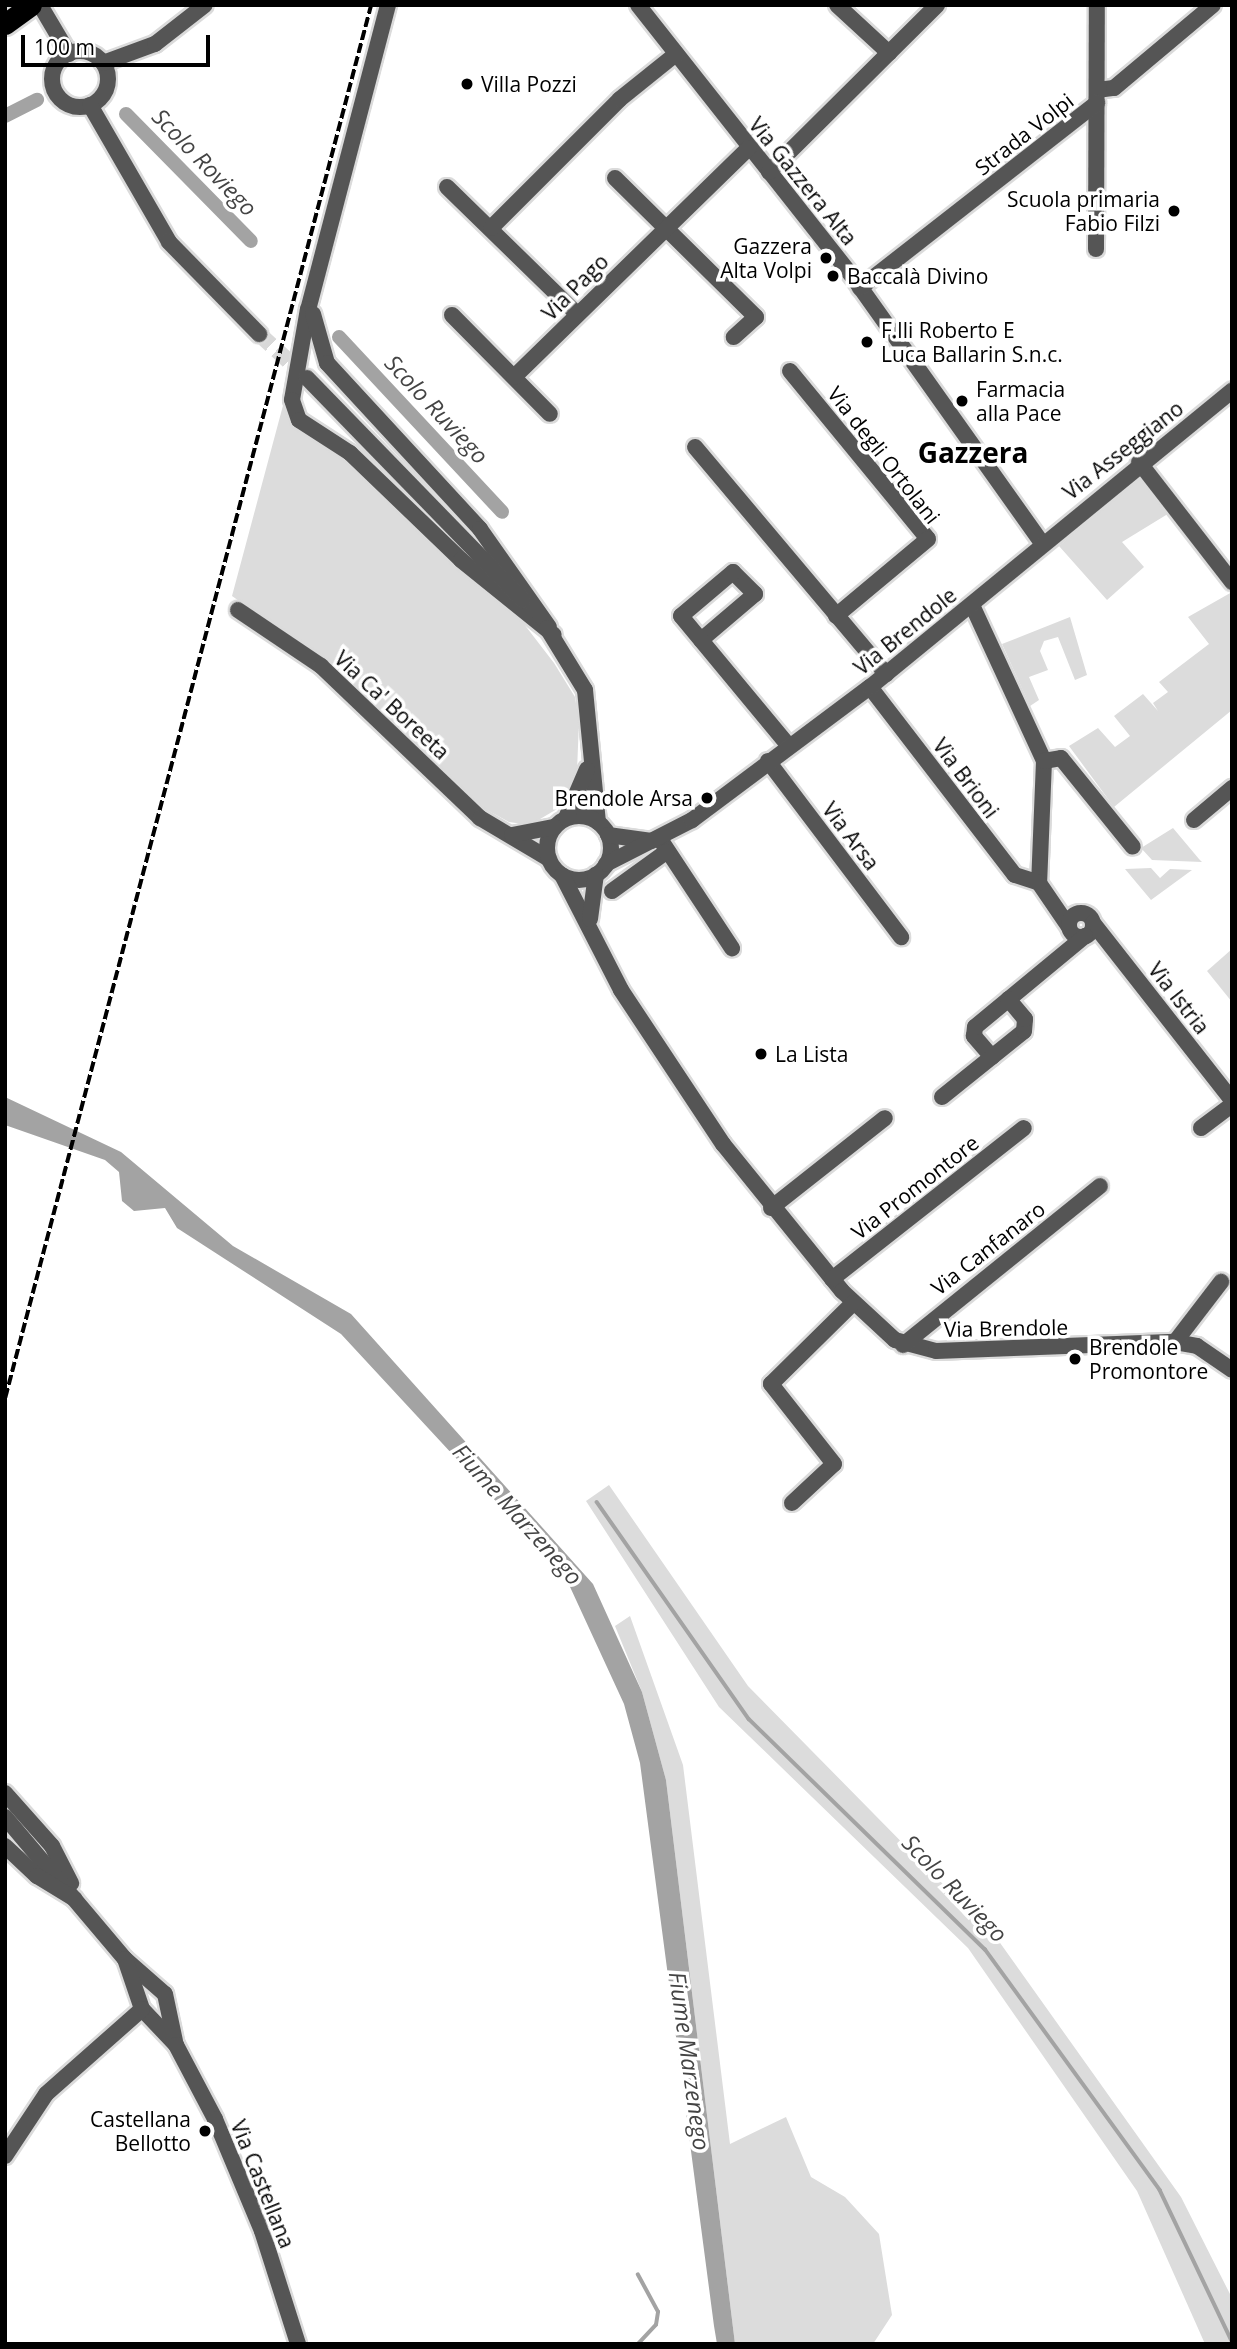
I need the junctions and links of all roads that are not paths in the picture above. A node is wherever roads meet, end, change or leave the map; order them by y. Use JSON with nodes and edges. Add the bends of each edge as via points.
{"nodes":[{"id":1,"x":40,"y":5,"type":"edge"},
{"id":2,"x":205,"y":5,"type":"edge"},
{"id":3,"x":388,"y":5,"type":"edge"},
{"id":4,"x":638,"y":5,"type":"edge"},
{"id":5,"x":837,"y":5,"type":"edge"},
{"id":6,"x":937,"y":5,"type":"edge"},
{"id":7,"x":1097,"y":5,"type":"edge"},
{"id":8,"x":1213,"y":5,"type":"edge"},
{"id":9,"x":889,"y":53,"type":"junction"},
{"id":10,"x":69,"y":54,"type":"junction"},
{"id":11,"x":676,"y":54,"type":"junction"},
{"id":12,"x":103,"y":63,"type":"junction"},
{"id":13,"x":1097,"y":96,"type":"junction"},
{"id":14,"x":90,"y":105,"type":"junction"},
{"id":15,"x":749,"y":148,"type":"junction"},
{"id":16,"x":769,"y":172,"type":"junction"},
{"id":17,"x":615,"y":178,"type":"dead end"},
{"id":18,"x":447,"y":187,"type":"dead end"},
{"id":19,"x":665,"y":226,"type":"junction"},
{"id":20,"x":491,"y":228,"type":"junction"},
{"id":21,"x":1096,"y":249,"type":"dead end"},
{"id":22,"x":859,"y":288,"type":"junction"},
{"id":23,"x":312,"y":298,"type":"junction"},
{"id":24,"x":452,"y":314,"type":"dead end"},
{"id":25,"x":578,"y":314,"type":"junction"},
{"id":26,"x":259,"y":334,"type":"tunnel mouth"},
{"id":27,"x":734,"y":337,"type":"dead end"},
{"id":28,"x":790,"y":371,"type":"dead end"},
{"id":29,"x":514,"y":377,"type":"junction"},
{"id":30,"x":307,"y":378,"type":"tunnel mouth"},
{"id":31,"x":1232,"y":391,"type":"edge"},
{"id":32,"x":550,"y":414,"type":"dead end"},
{"id":33,"x":695,"y":447,"type":"dead end"},
{"id":34,"x":1139,"y":462,"type":"junction"},
{"id":35,"x":1041,"y":542,"type":"junction"},
{"id":36,"x":1232,"y":582,"type":"edge"},
{"id":37,"x":972,"y":605,"type":"junction"},
{"id":38,"x":238,"y":610,"type":"dead end"},
{"id":39,"x":836,"y":616,"type":"junction"},
{"id":40,"x":554,"y":635,"type":"junction"},
{"id":41,"x":701,"y":639,"type":"junction"},
{"id":42,"x":886,"y":674,"type":"junction"},
{"id":43,"x":870,"y":687,"type":"junction"},
{"id":44,"x":789,"y":746,"type":"junction"},
{"id":45,"x":768,"y":761,"type":"junction"},
{"id":46,"x":1044,"y":761,"type":"junction"},
{"id":47,"x":589,"y":764,"type":"junction"},
{"id":48,"x":1232,"y":788,"type":"edge"},
{"id":49,"x":1194,"y":820,"type":"dead end"},
{"id":50,"x":560,"y":823,"type":"junction"},
{"id":51,"x":603,"y":828,"type":"junction"},
{"id":52,"x":512,"y":835,"type":"junction"},
{"id":53,"x":660,"y":844,"type":"junction"},
{"id":54,"x":1133,"y":847,"type":"dead end"},
{"id":55,"x":549,"y":859,"type":"junction"},
{"id":56,"x":601,"y":869,"type":"junction"},
{"id":57,"x":562,"y":875,"type":"junction"},
{"id":58,"x":1039,"y":883,"type":"junction"},
{"id":59,"x":612,"y":891,"type":"dead end"},
{"id":60,"x":591,"y":928,"type":"junction"},
{"id":61,"x":1088,"y":930,"type":"junction"},
{"id":62,"x":901,"y":937,"type":"dead end"},
{"id":63,"x":732,"y":948,"type":"dead end"},
{"id":64,"x":1008,"y":999,"type":"junction"},
{"id":65,"x":992,"y":1057,"type":"junction"},
{"id":66,"x":942,"y":1097,"type":"dead end"},
{"id":67,"x":1232,"y":1102,"type":"edge"},
{"id":68,"x":885,"y":1118,"type":"dead end"},
{"id":69,"x":1024,"y":1128,"type":"dead end"},
{"id":70,"x":1201,"y":1128,"type":"dead end"},
{"id":71,"x":1100,"y":1186,"type":"dead end"},
{"id":72,"x":771,"y":1208,"type":"junction"},
{"id":73,"x":832,"y":1279,"type":"junction"},
{"id":74,"x":1221,"y":1282,"type":"dead end"},
{"id":75,"x":853,"y":1303,"type":"junction"},
{"id":76,"x":1175,"y":1342,"type":"junction"},
{"id":77,"x":903,"y":1345,"type":"junction"},
{"id":78,"x":1232,"y":1370,"type":"edge"},
{"id":79,"x":792,"y":1503,"type":"dead end"},
{"id":80,"x":5,"y":1793,"type":"edge"},
{"id":81,"x":5,"y":1817,"type":"edge"},
{"id":82,"x":6,"y":1849,"type":"edge"},
{"id":83,"x":79,"y":1898,"type":"junction"},
{"id":84,"x":125,"y":1959,"type":"junction"},
{"id":85,"x":163,"y":1996,"type":"junction"},
{"id":86,"x":145,"y":2008,"type":"junction"},
{"id":87,"x":176,"y":2045,"type":"junction"},
{"id":88,"x":5,"y":2156,"type":"edge"},
{"id":89,"x":298,"y":2344,"type":"edge"}],
"edges":[{"from":1,"to":10,"type":"street"},
{"from":2,"to":12,"type":"street","via":[[155,44]]},
{"from":3,"to":23,"type":"street"},
{"from":4,"to":11,"type":"street","name":"Via Gazzera Alta"},
{"from":5,"to":9,"type":"street"},
{"from":6,"to":9,"type":"street"},
{"from":7,"to":13,"type":"street"},
{"from":8,"to":13,"type":"street","name":"Strada Volpi","via":[[1114,88]]},
{"from":9,"to":16,"type":"street"},
{"from":10,"to":12,"type":"street","via":[[88,52]]},
{"from":10,"to":14,"type":"street","via":[[55,69],[53,86],[65,103]]},
{"from":11,"to":15,"type":"street","name":"Via Gazzera Alta"},
{"from":11,"to":20,"type":"street","via":[[620,99]]},
{"from":12,"to":14,"type":"street","via":[[108,85]]},
{"from":13,"to":21,"type":"street","name":"Strada Volpi"},
{"from":13,"to":22,"type":"street","name":"Strada Volpi"},
{"from":14,"to":26,"type":"street","via":[[169,242]]},
{"from":15,"to":16,"type":"street","name":"Via Gazzera Alta"},
{"from":15,"to":19,"type":"street","name":"Via Pago"},
{"from":16,"to":22,"type":"street","name":"Via Gazzera Alta"},
{"from":17,"to":19,"type":"street"},
{"from":18,"to":20,"type":"street"},
{"from":19,"to":25,"type":"street","name":"Via Pago"},
{"from":19,"to":27,"type":"street","via":[[756,317]]},
{"from":20,"to":25,"type":"street"},
{"from":22,"to":35,"type":"street","name":"Via Gazzera Alta"},
{"from":23,"to":40,"type":"street","via":[[317,343],[327,363],[480,528]]},
{"from":23,"to":40,"type":"street","via":[[292,400],[299,420],[350,453],[461,560]]},
{"from":24,"to":29,"type":"street"},
{"from":25,"to":29,"type":"street","name":"Via Pago"},
{"from":28,"to":39,"type":"street","name":"Via degli Ortolani","via":[[928,539]]},
{"from":29,"to":32,"type":"street"},
{"from":30,"to":40,"type":"street"},
{"from":31,"to":34,"type":"street","name":"Via Asseggiano"},
{"from":33,"to":39,"type":"street"},
{"from":34,"to":35,"type":"street","name":"Via Asseggiano"},
{"from":34,"to":36,"type":"street"},
{"from":35,"to":37,"type":"street","name":"Via Brendole"},
{"from":37,"to":42,"type":"street","name":"Via Brendole"},
{"from":37,"to":46,"type":"street"},
{"from":38,"to":52,"type":"street","name":"Via Ca' Boreeta","via":[[321,666],[480,818]]},
{"from":39,"to":42,"type":"street"},
{"from":40,"to":47,"type":"street","via":[[585,690]]},
{"from":41,"to":41,"type":"street","via":[[681,616],[733,572],[755,594]]},
{"from":41,"to":44,"type":"street"},
{"from":42,"to":43,"type":"street","name":"Via Brendole"},
{"from":43,"to":44,"type":"street","name":"Via Brendole"},
{"from":43,"to":58,"type":"street","name":"Via Brioni","via":[[1015,875]]},
{"from":44,"to":45,"type":"street","name":"Via Brendole"},
{"from":45,"to":53,"type":"street","name":"Via Brendole"},
{"from":45,"to":62,"type":"street","name":"Via Arsa"},
{"from":46,"to":54,"type":"street","via":[[1061,758]]},
{"from":46,"to":58,"type":"street"},
{"from":47,"to":50,"type":"street"},
{"from":47,"to":51,"type":"street"},
{"from":48,"to":49,"type":"street"},
{"from":50,"to":51,"type":"street"},
{"from":50,"to":52,"type":"street"},
{"from":50,"to":55,"type":"street"},
{"from":51,"to":53,"type":"street"},
{"from":51,"to":56,"type":"street"},
{"from":52,"to":55,"type":"street","name":"Via Ca' Boreeta"},
{"from":53,"to":56,"type":"street","name":"Via Brendole"},
{"from":53,"to":59,"type":"street"},
{"from":53,"to":63,"type":"street"},
{"from":55,"to":57,"type":"street"},
{"from":56,"to":57,"type":"street","via":[[579,880]]},
{"from":56,"to":60,"type":"street"},
{"from":57,"to":60,"type":"street"},
{"from":58,"to":61,"type":"street","via":[[1069,927],[1079,912]]},
{"from":60,"to":72,"type":"street","via":[[664,1056]]},
{"from":61,"to":64,"type":"street"},
{"from":61,"to":67,"type":"street","name":"Via Istria"},
{"from":64,"to":65,"type":"street","via":[[974,1028]]},
{"from":64,"to":65,"type":"street","via":[[1026,1028]]},
{"from":65,"to":66,"type":"street"},
{"from":67,"to":70,"type":"street"},
{"from":68,"to":72,"type":"street"},
{"from":69,"to":73,"type":"street","name":"Via Promontore"},
{"from":71,"to":77,"type":"street","name":"Via Canfanaro"},
{"from":72,"to":73,"type":"street"},
{"from":73,"to":75,"type":"street"},
{"from":74,"to":76,"type":"street"},
{"from":75,"to":77,"type":"street"},
{"from":75,"to":79,"type":"street","via":[[771,1384],[834,1464]]},
{"from":76,"to":77,"type":"street","name":"Via Brendole","via":[[956,1351]]},
{"from":76,"to":78,"type":"street","name":"Via Brendole","via":[[1196,1346]]},
{"from":80,"to":83,"type":"street","name":"Via Castellana","via":[[52,1846]]},
{"from":81,"to":83,"type":"street","name":"Via Castellana"},
{"from":82,"to":83,"type":"street","name":"Via Castellana","via":[[53,1888]]},
{"from":83,"to":84,"type":"street","name":"Via Castellana"},
{"from":84,"to":85,"type":"street","name":"Via Castellana"},
{"from":84,"to":86,"type":"street","name":"Via Castellana"},
{"from":85,"to":86,"type":"street"},
{"from":85,"to":86,"type":"street","via":[[162,2013]]},
{"from":85,"to":87,"type":"street","name":"Via Castellana"},
{"from":86,"to":87,"type":"street","name":"Via Castellana"},
{"from":86,"to":88,"type":"street","via":[[46,2094]]},
{"from":87,"to":89,"type":"street","name":"Via Castellana","via":[[252,2205]]}]}
